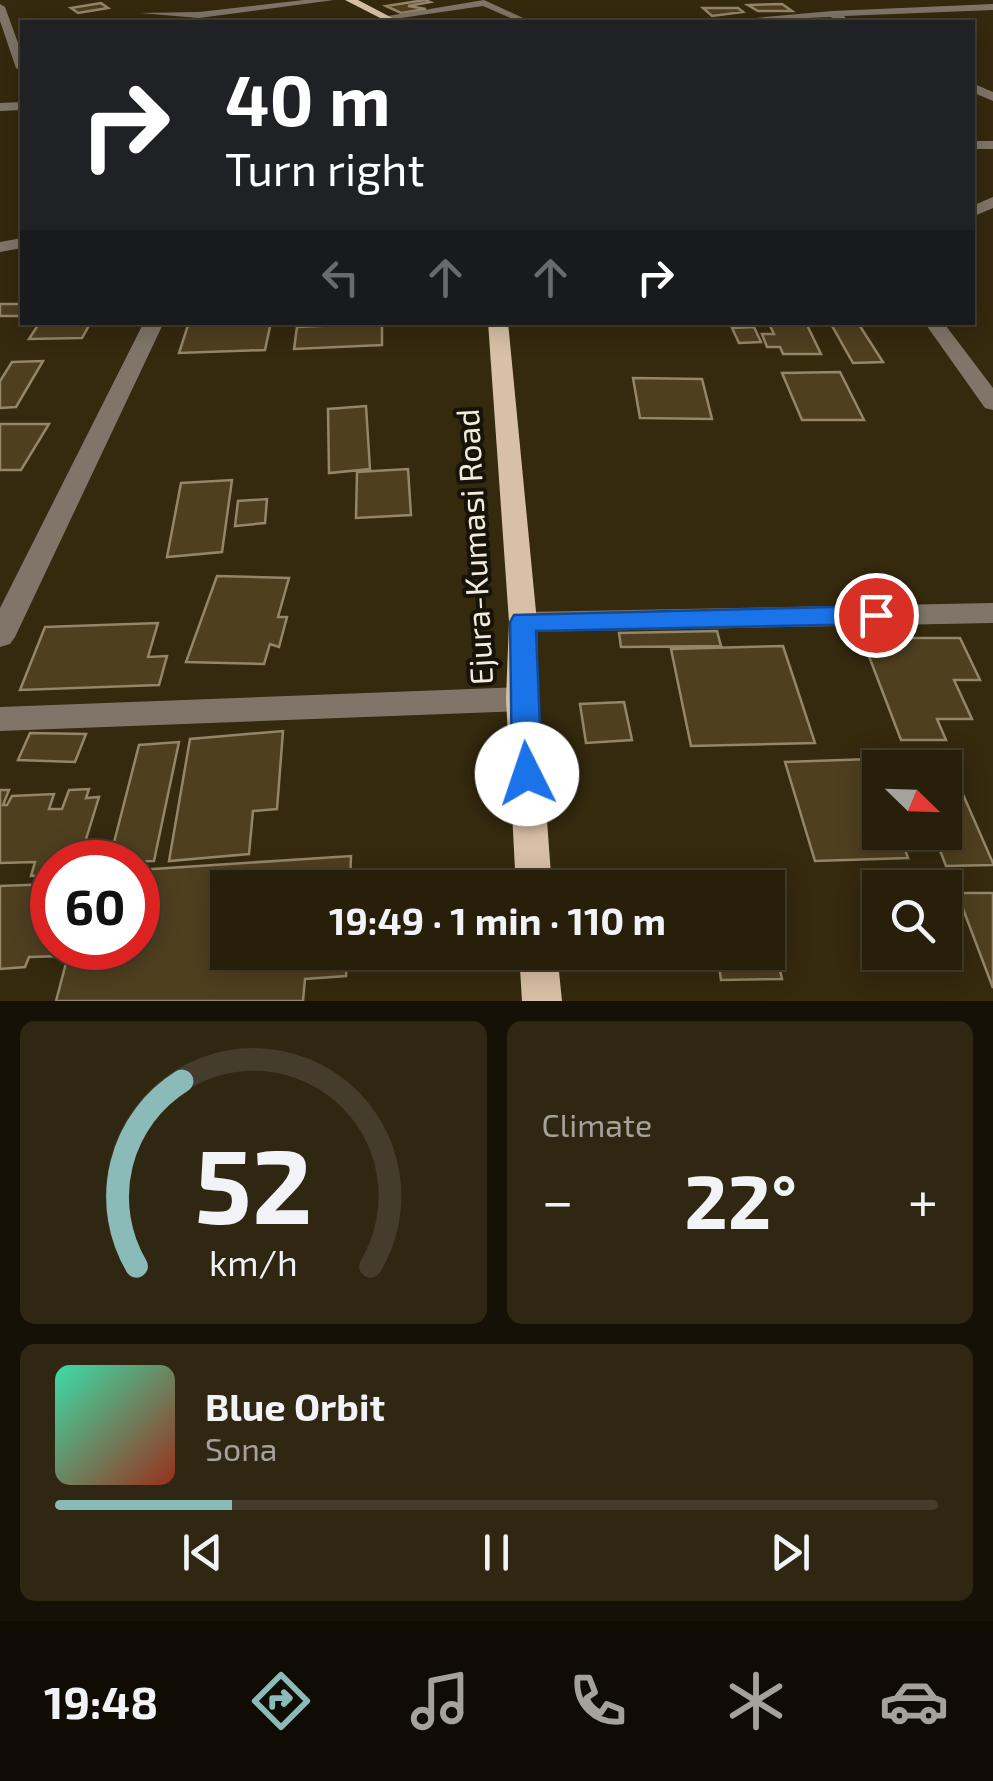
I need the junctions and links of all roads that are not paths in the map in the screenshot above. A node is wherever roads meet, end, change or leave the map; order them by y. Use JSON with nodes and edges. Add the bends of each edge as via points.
{"nodes":[{"id":1,"x":329,"y":0,"type":"edge"},
{"id":2,"x":350,"y":0,"type":"edge"},
{"id":3,"x":417,"y":0,"type":"edge"},
{"id":4,"x":363,"y":6,"type":"junction"},
{"id":5,"x":0,"y":7,"type":"edge"},
{"id":6,"x":993,"y":7,"type":"edge"},
{"id":7,"x":242,"y":11,"type":"junction"},
{"id":8,"x":832,"y":14,"type":"junction"},
{"id":9,"x":152,"y":20,"type":"edge"},
{"id":10,"x":250,"y":20,"type":"edge"},
{"id":11,"x":391,"y":20,"type":"edge"},
{"id":12,"x":521,"y":20,"type":"edge"},
{"id":13,"x":745,"y":20,"type":"edge"},
{"id":14,"x":843,"y":20,"type":"edge"},
{"id":15,"x":20,"y":62,"type":"edge"},
{"id":16,"x":153,"y":325,"type":"edge"},
{"id":17,"x":498,"y":325,"type":"edge"},
{"id":18,"x":935,"y":325,"type":"edge"},
{"id":19,"x":993,"y":402,"type":"edge"},
{"id":20,"x":993,"y":613,"type":"edge"},
{"id":21,"x":523,"y":622,"type":"junction"},
{"id":22,"x":0,"y":637,"type":"edge"},
{"id":23,"x":522,"y":698,"type":"junction"},
{"id":24,"x":0,"y":719,"type":"edge"},
{"id":25,"x":533,"y":870,"type":"edge"},
{"id":26,"x":539,"y":970,"type":"edge"},
{"id":27,"x":542,"y":1001,"type":"edge"}],
"edges":[{"from":1,"to":7,"type":"street"},
{"from":2,"to":4,"type":"main road"},
{"from":3,"to":4,"type":"street"},
{"from":4,"to":11,"type":"main road"},
{"from":5,"to":15,"type":"street"},
{"from":6,"to":8,"type":"street"},
{"from":7,"to":9,"type":"street","via":[[142,11]]},
{"from":7,"to":10,"type":"street"},
{"from":8,"to":13,"type":"street"},
{"from":8,"to":14,"type":"street"},
{"from":11,"to":12,"type":"street","via":[[484,3]]},
{"from":16,"to":22,"type":"street"},
{"from":17,"to":21,"type":"main road","name":"Ejura-Kumasi Road"},
{"from":18,"to":19,"type":"street"},
{"from":20,"to":21,"type":"street"},
{"from":21,"to":23,"type":"main road","name":"Ejura-Kumasi Road"},
{"from":23,"to":24,"type":"street"},
{"from":23,"to":25,"type":"main road","name":"Ejura-Kumasi Road"},
{"from":26,"to":27,"type":"main road"}]}
